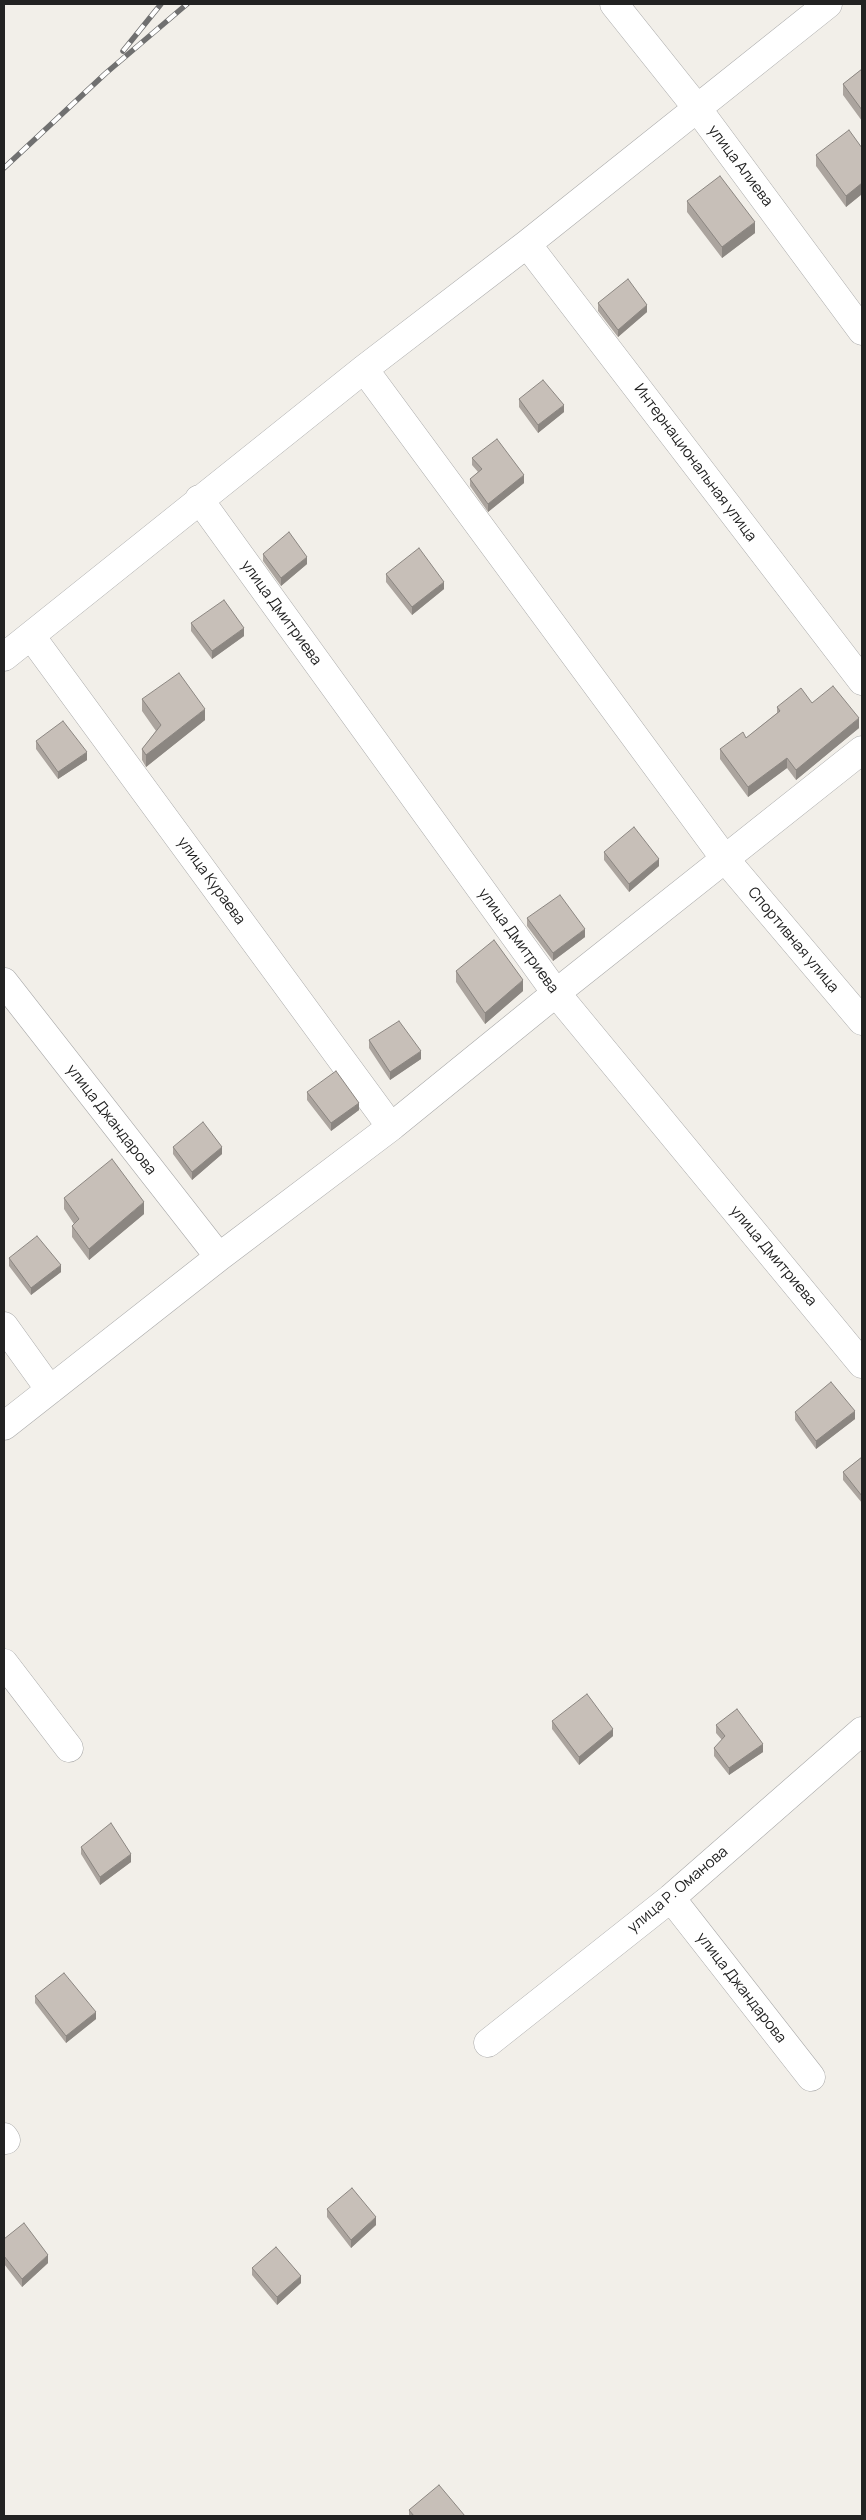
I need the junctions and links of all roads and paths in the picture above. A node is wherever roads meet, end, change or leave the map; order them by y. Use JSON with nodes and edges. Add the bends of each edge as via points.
{"nodes":[{"id":1,"x":614,"y":4,"type":"edge"},
{"id":2,"x":828,"y":4,"type":"edge"},
{"id":3,"x":697,"y":108,"type":"junction"},
{"id":4,"x":527,"y":244,"type":"junction"},
{"id":5,"x":862,"y":331,"type":"edge"},
{"id":6,"x":364,"y":369,"type":"junction"},
{"id":7,"x":199,"y":500,"type":"junction"},
{"id":8,"x":31,"y":636,"type":"junction"},
{"id":9,"x":4,"y":657,"type":"edge"},
{"id":10,"x":862,"y":681,"type":"edge"},
{"id":11,"x":862,"y":750,"type":"edge"},
{"id":12,"x":725,"y":859,"type":"junction"},
{"id":13,"x":4,"y":982,"type":"edge"},
{"id":14,"x":556,"y":993,"type":"junction"},
{"id":15,"x":862,"y":1021,"type":"edge"},
{"id":16,"x":392,"y":1127,"type":"junction"},
{"id":17,"x":219,"y":1257,"type":"junction"},
{"id":18,"x":4,"y":1326,"type":"edge"},
{"id":19,"x":862,"y":1364,"type":"edge"},
{"id":20,"x":50,"y":1390,"type":"junction"},
{"id":21,"x":4,"y":1426,"type":"edge"},
{"id":22,"x":4,"y":1663,"type":"edge"},
{"id":23,"x":858,"y":1745,"type":"edge"},
{"id":24,"x":69,"y":1748,"type":"dead end"},
{"id":25,"x":670,"y":1898,"type":"junction"},
{"id":26,"x":488,"y":2043,"type":"dead end"},
{"id":27,"x":811,"y":2077,"type":"dead end"}],
"edges":[{"from":1,"to":3,"type":"street","name":"улица Алиева"},
{"from":2,"to":3,"type":"street"},
{"from":3,"to":4,"type":"street"},
{"from":3,"to":5,"type":"street","name":"улица Алиева"},
{"from":4,"to":6,"type":"street"},
{"from":4,"to":10,"type":"street","name":"Интернациональная улица"},
{"from":6,"to":7,"type":"street"},
{"from":6,"to":12,"type":"street","name":"Спортивная улица"},
{"from":7,"to":8,"type":"street"},
{"from":7,"to":14,"type":"street","name":"улица Дмитриева"},
{"from":8,"to":9,"type":"street"},
{"from":8,"to":16,"type":"street","name":"улица Кураева"},
{"from":11,"to":12,"type":"street"},
{"from":12,"to":14,"type":"street"},
{"from":12,"to":15,"type":"street","name":"Спортивная улица"},
{"from":13,"to":17,"type":"street","name":"улица Джандарова"},
{"from":14,"to":16,"type":"street"},
{"from":14,"to":19,"type":"street","name":"улица Дмитриева"},
{"from":16,"to":17,"type":"street"},
{"from":17,"to":20,"type":"street"},
{"from":18,"to":20,"type":"street"},
{"from":20,"to":21,"type":"street"},
{"from":22,"to":24,"type":"street"},
{"from":23,"to":25,"type":"street","name":"улица Р. Оманова"},
{"from":25,"to":26,"type":"street","name":"улица Р. Оманова"},
{"from":25,"to":27,"type":"street","name":"улица Джандарова"}]}
